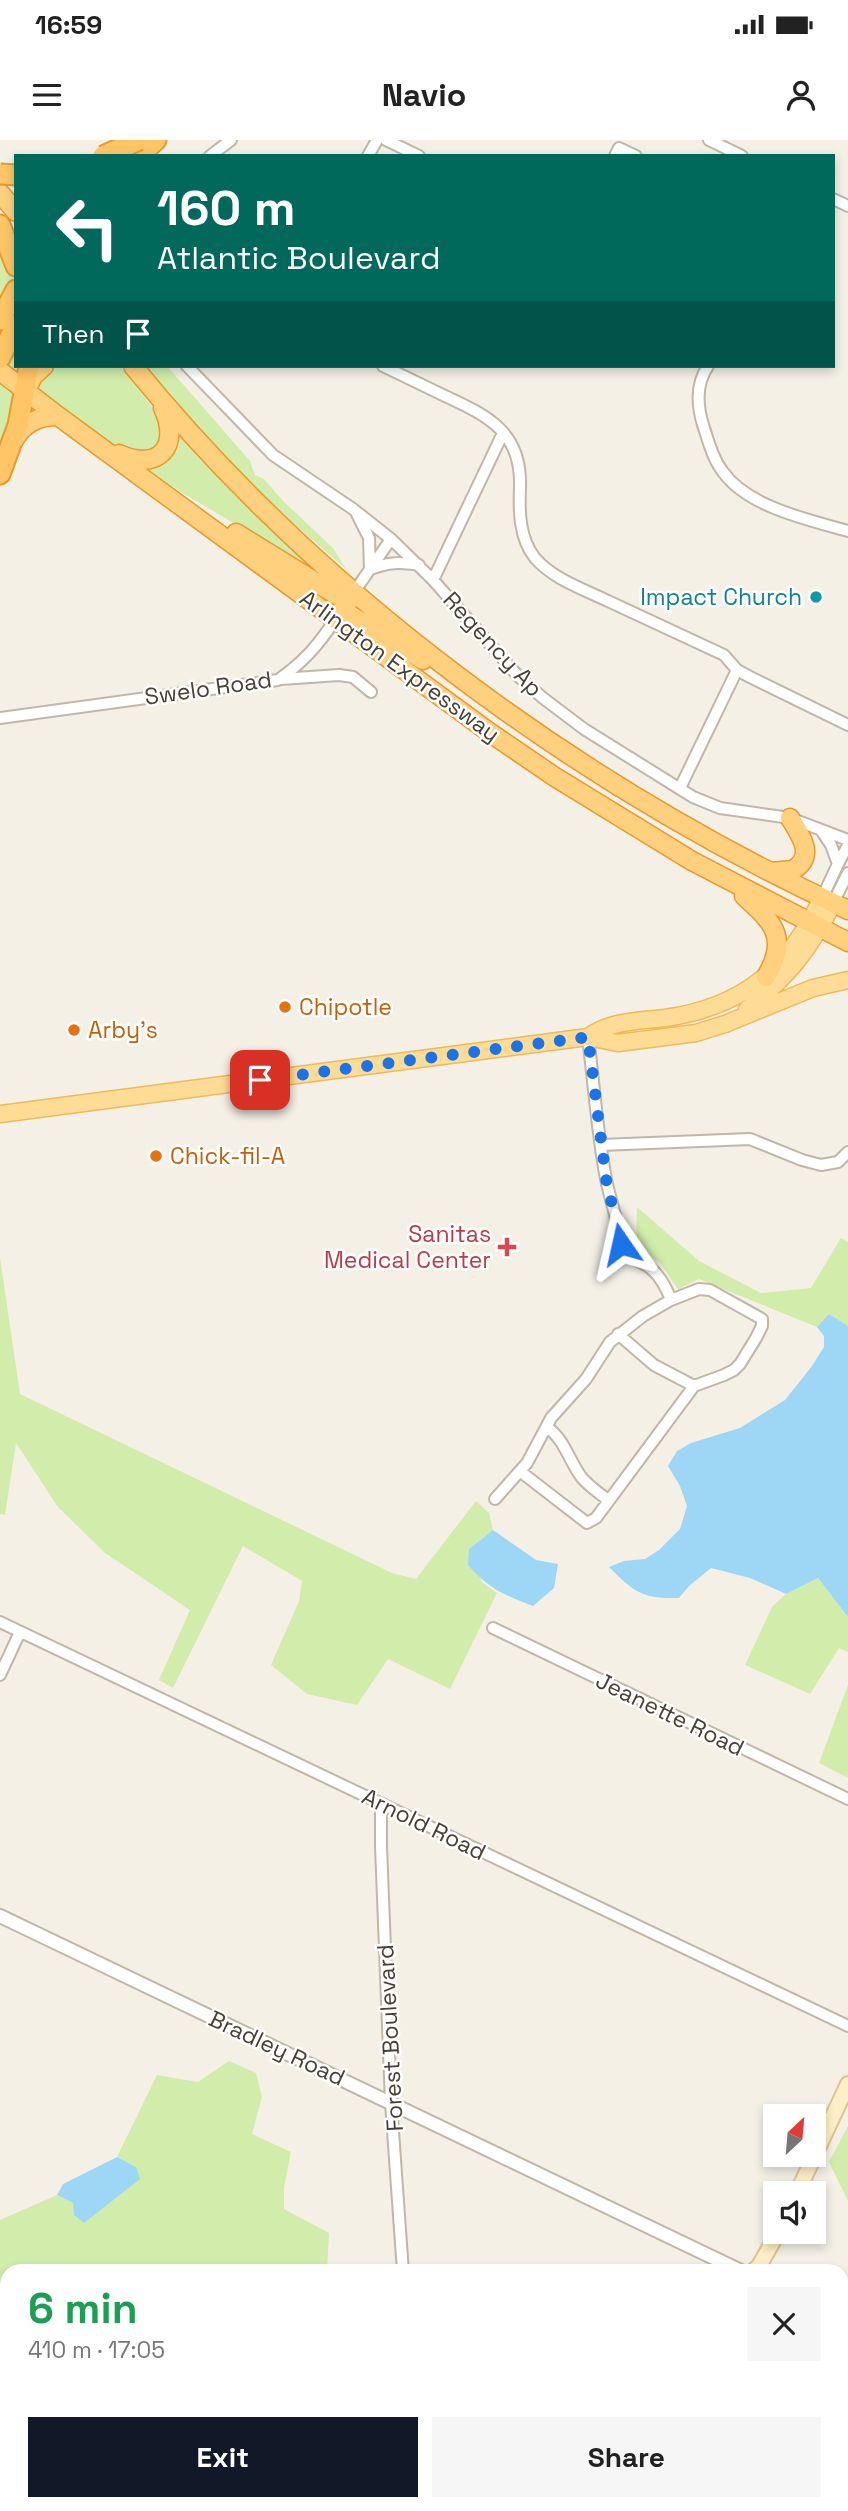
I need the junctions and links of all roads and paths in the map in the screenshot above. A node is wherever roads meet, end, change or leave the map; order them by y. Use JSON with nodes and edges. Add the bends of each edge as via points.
{"nodes":[{"id":1,"x":137,"y":140,"type":"edge"},
{"id":2,"x":156,"y":140,"type":"edge"},
{"id":3,"x":231,"y":140,"type":"edge"},
{"id":4,"x":386,"y":140,"type":"edge"},
{"id":5,"x":709,"y":140,"type":"edge"},
{"id":6,"x":107,"y":154,"type":"edge"},
{"id":7,"x":120,"y":154,"type":"edge"},
{"id":8,"x":141,"y":154,"type":"edge"},
{"id":9,"x":214,"y":154,"type":"edge"},
{"id":10,"x":415,"y":154,"type":"edge"},
{"id":11,"x":738,"y":154,"type":"edge"},
{"id":12,"x":0,"y":162,"type":"edge"},
{"id":13,"x":14,"y":180,"type":"edge"},
{"id":14,"x":0,"y":193,"type":"edge"},
{"id":15,"x":14,"y":210,"type":"edge"},
{"id":16,"x":0,"y":225,"type":"edge"},
{"id":17,"x":14,"y":261,"type":"edge"},
{"id":18,"x":14,"y":294,"type":"edge"},
{"id":19,"x":0,"y":320,"type":"edge"},
{"id":20,"x":14,"y":329,"type":"edge"},
{"id":21,"x":0,"y":358,"type":"edge"},
{"id":22,"x":29,"y":368,"type":"edge"},
{"id":23,"x":42,"y":368,"type":"edge"},
{"id":24,"x":135,"y":368,"type":"edge"},
{"id":25,"x":189,"y":368,"type":"edge"},
{"id":26,"x":387,"y":368,"type":"edge"},
{"id":27,"x":706,"y":368,"type":"edge"},
{"id":28,"x":0,"y":371,"type":"edge"},
{"id":29,"x":151,"y":388,"type":"junction"},
{"id":30,"x":25,"y":392,"type":"junction"},
{"id":31,"x":58,"y":416,"type":"junction"},
{"id":32,"x":79,"y":432,"type":"junction"},
{"id":33,"x":503,"y":433,"type":"junction"},
{"id":34,"x":11,"y":447,"type":"junction"},
{"id":35,"x":0,"y":474,"type":"edge"},
{"id":36,"x":354,"y":509,"type":"junction"},
{"id":37,"x":848,"y":531,"type":"edge"},
{"id":38,"x":391,"y":539,"type":"junction"},
{"id":39,"x":419,"y":565,"type":"junction"},
{"id":40,"x":370,"y":569,"type":"junction"},
{"id":41,"x":433,"y":580,"type":"junction"},
{"id":42,"x":345,"y":606,"type":"junction"},
{"id":43,"x":737,"y":670,"type":"junction"},
{"id":44,"x":278,"y":680,"type":"junction"},
{"id":45,"x":371,"y":692,"type":"dead end"},
{"id":46,"x":0,"y":718,"type":"edge"},
{"id":47,"x":848,"y":725,"type":"edge"},
{"id":48,"x":680,"y":788,"type":"junction"},
{"id":49,"x":790,"y":818,"type":"junction"},
{"id":50,"x":820,"y":827,"type":"junction"},
{"id":51,"x":848,"y":842,"type":"edge"},
{"id":52,"x":838,"y":864,"type":"junction"},
{"id":53,"x":771,"y":872,"type":"junction"},
{"id":54,"x":848,"y":873,"type":"edge"},
{"id":55,"x":720,"y":876,"type":"junction"},
{"id":56,"x":834,"y":904,"type":"edge"},
{"id":57,"x":815,"y":926,"type":"junction"},
{"id":58,"x":848,"y":942,"type":"edge"},
{"id":59,"x":766,"y":976,"type":"junction"},
{"id":60,"x":848,"y":980,"type":"edge"},
{"id":61,"x":725,"y":1024,"type":"junction"},
{"id":62,"x":588,"y":1037,"type":"junction"},
{"id":63,"x":0,"y":1114,"type":"edge"},
{"id":64,"x":601,"y":1145,"type":"junction"},
{"id":65,"x":848,"y":1152,"type":"edge"},
{"id":66,"x":671,"y":1300,"type":"junction"},
{"id":67,"x":618,"y":1334,"type":"junction"},
{"id":68,"x":694,"y":1386,"type":"junction"},
{"id":69,"x":547,"y":1427,"type":"junction"},
{"id":70,"x":521,"y":1472,"type":"junction"},
{"id":71,"x":495,"y":1499,"type":"dead end"},
{"id":72,"x":608,"y":1500,"type":"junction"},
{"id":73,"x":0,"y":1622,"type":"edge"},
{"id":74,"x":492,"y":1628,"type":"dead end"},
{"id":75,"x":20,"y":1632,"type":"junction"},
{"id":76,"x":0,"y":1675,"type":"edge"},
{"id":77,"x":848,"y":1799,"type":"edge"},
{"id":78,"x":383,"y":1804,"type":"junction"},
{"id":79,"x":0,"y":1916,"type":"edge"},
{"id":80,"x":848,"y":2026,"type":"edge"},
{"id":81,"x":848,"y":2084,"type":"edge"},
{"id":82,"x":391,"y":2103,"type":"junction"},
{"id":83,"x":803,"y":2181,"type":"edge"},
{"id":84,"x":772,"y":2244,"type":"edge"},
{"id":85,"x":402,"y":2264,"type":"edge"},
{"id":86,"x":726,"y":2264,"type":"edge"},
{"id":87,"x":760,"y":2264,"type":"edge"}],
"edges":[{"from":1,"to":6,"type":"highway","bridge":true},
{"from":1,"to":7,"type":"highway"},
{"from":2,"to":8,"type":"highway"},
{"from":3,"to":9,"type":"street"},
{"from":4,"to":10,"type":"street"},
{"from":5,"to":11,"type":"street"},
{"from":12,"to":13,"type":"street"},
{"from":14,"to":15,"type":"highway"},
{"from":16,"to":17,"type":"highway"},
{"from":18,"to":19,"type":"highway"},
{"from":20,"to":21,"type":"highway"},
{"from":22,"to":30,"type":"highway"},
{"from":23,"to":30,"type":"highway"},
{"from":24,"to":29,"type":"highway","name":"Arlington Expressway"},
{"from":25,"to":36,"type":"street","name":"Regency Ap","via":[[273,455]]},
{"from":26,"to":33,"type":"street","via":[[484,414]]},
{"from":27,"to":37,"type":"street","via":[[700,384],[699,414],[716,462],[731,482],[774,507]]},
{"from":28,"to":30,"type":"highway"},
{"from":29,"to":32,"type":"highway","via":[[171,432],[167,446],[157,456],[134,460]]},
{"from":29,"to":42,"type":"highway","name":"Arlington Expressway"},
{"from":30,"to":31,"type":"highway"},
{"from":30,"to":34,"type":"highway"},
{"from":31,"to":32,"type":"highway"},
{"from":31,"to":34,"type":"highway","via":[[27,424]]},
{"from":32,"to":42,"type":"highway"},
{"from":33,"to":41,"type":"street"},
{"from":33,"to":43,"type":"street","via":[[517,458],[518,510],[536,558],[570,583],[724,655]]},
{"from":34,"to":35,"type":"highway"},
{"from":36,"to":38,"type":"street","name":"Regency Ap"},
{"from":36,"to":40,"type":"street","via":[[369,538]]},
{"from":38,"to":39,"type":"street","name":"Regency Ap"},
{"from":38,"to":40,"type":"street","name":"Swelo Road"},
{"from":39,"to":40,"type":"street","via":[[387,563]]},
{"from":39,"to":41,"type":"street","name":"Regency Ap"},
{"from":40,"to":42,"type":"street","name":"Swelo Road"},
{"from":41,"to":48,"type":"street","name":"Regency Ap","via":[[543,698]]},
{"from":42,"to":44,"type":"street","name":"Swelo Road","via":[[318,646]]},
{"from":42,"to":53,"type":"highway","name":"Arlington Expressway","via":[[631,793]]},
{"from":42,"to":55,"type":"highway","name":"Arlington Expressway","via":[[548,773]]},
{"from":43,"to":47,"type":"street"},
{"from":43,"to":48,"type":"street"},
{"from":44,"to":45,"type":"street","via":[[339,675],[353,677]]},
{"from":44,"to":46,"type":"street","name":"Swelo Road"},
{"from":48,"to":49,"type":"street","name":"Regency Ap","via":[[720,808]]},
{"from":49,"to":50,"type":"street","name":"Regency Ap"},
{"from":49,"to":53,"type":"highway","via":[[806,852],[793,870]]},
{"from":50,"to":51,"type":"street","name":"Regency Ap"},
{"from":50,"to":52,"type":"street"},
{"from":51,"to":52,"type":"street"},
{"from":52,"to":56,"type":"street"},
{"from":53,"to":56,"type":"highway","name":"Arlington Expressway"},
{"from":54,"to":56,"type":"street"},
{"from":55,"to":57,"type":"highway","name":"Arlington Expressway"},
{"from":55,"to":59,"type":"highway","via":[[762,913],[776,932],[778,950]]},
{"from":56,"to":57,"type":"main road"},
{"from":57,"to":58,"type":"highway","name":"Arlington Expressway"},
{"from":57,"to":59,"type":"main road"},
{"from":57,"to":61,"type":"main road","via":[[808,950],[787,975]]},
{"from":59,"to":62,"type":"main road","via":[[710,1008],[615,1024]]},
{"from":60,"to":61,"type":"main road","via":[[813,988]]},
{"from":61,"to":62,"type":"main road","via":[[618,1043]]},
{"from":62,"to":63,"type":"main road"},
{"from":62,"to":64,"type":"street"},
{"from":64,"to":65,"type":"street","via":[[750,1139],[827,1166]]},
{"from":64,"to":66,"type":"street","via":[[621,1254],[652,1268]]},
{"from":66,"to":67,"type":"street"},
{"from":66,"to":68,"type":"street","via":[[699,1289],[710,1290],[762,1319],[757,1338],[734,1370]]},
{"from":67,"to":68,"type":"street","via":[[654,1365]]},
{"from":67,"to":69,"type":"street"},
{"from":68,"to":72,"type":"street"},
{"from":69,"to":70,"type":"street"},
{"from":69,"to":72,"type":"street","via":[[580,1475]]},
{"from":70,"to":71,"type":"street"},
{"from":70,"to":72,"type":"street","via":[[587,1523]]},
{"from":73,"to":75,"type":"street","name":"Arnold Road"},
{"from":74,"to":77,"type":"street","name":"Jeanette Road"},
{"from":75,"to":76,"type":"street"},
{"from":75,"to":78,"type":"street","name":"Arnold Road"},
{"from":78,"to":80,"type":"street","name":"Arnold Road"},
{"from":78,"to":82,"type":"street","name":"Forest Boulevard"},
{"from":79,"to":82,"type":"street","name":"Bradley Road"},
{"from":81,"to":83,"type":"main road"},
{"from":82,"to":85,"type":"street","name":"Forest Boulevard"},
{"from":82,"to":86,"type":"street","name":"Bradley Road"},
{"from":84,"to":87,"type":"main road"}]}
